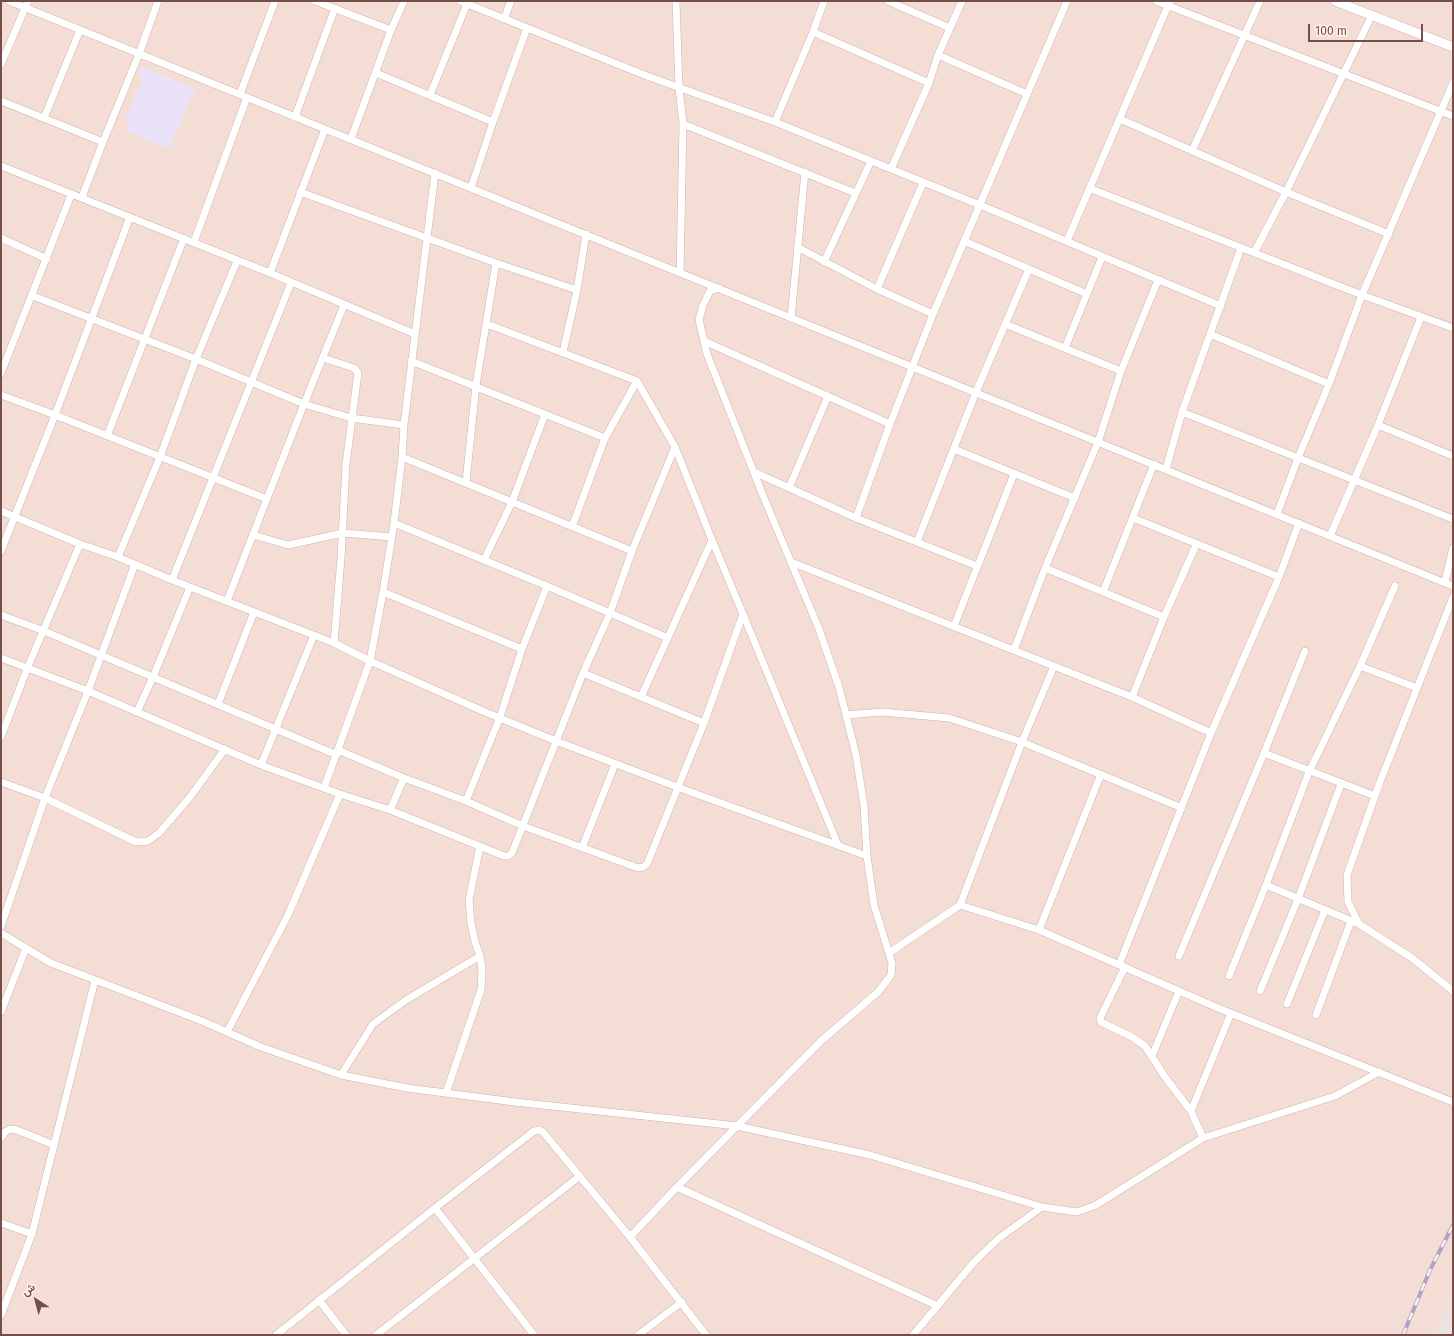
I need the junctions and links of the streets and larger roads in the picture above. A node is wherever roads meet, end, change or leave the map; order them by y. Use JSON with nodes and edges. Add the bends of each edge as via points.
{"nodes":[{"id":1,"x":10,"y":1,"type":"edge"},
{"id":2,"x":158,"y":1,"type":"edge"},
{"id":3,"x":275,"y":1,"type":"edge"},
{"id":4,"x":315,"y":1,"type":"edge"},
{"id":5,"x":404,"y":1,"type":"edge"},
{"id":6,"x":511,"y":1,"type":"edge"},
{"id":7,"x":676,"y":1,"type":"edge"},
{"id":8,"x":824,"y":1,"type":"edge"},
{"id":9,"x":888,"y":1,"type":"edge"},
{"id":10,"x":962,"y":1,"type":"edge"},
{"id":11,"x":1067,"y":1,"type":"edge"},
{"id":12,"x":1156,"y":1,"type":"edge"},
{"id":13,"x":1260,"y":1,"type":"edge"},
{"id":14,"x":1335,"y":1,"type":"edge"},
{"id":15,"x":463,"y":3,"type":"edge"},
{"id":16,"x":1169,"y":3,"type":"edge"},
{"id":17,"x":27,"y":4,"type":"edge"},
{"id":18,"x":335,"y":8,"type":"junction"},
{"id":19,"x":1372,"y":15,"type":"junction"},
{"id":20,"x":504,"y":19,"type":"junction"},
{"id":21,"x":527,"y":28,"type":"junction"},
{"id":22,"x":950,"y":28,"type":"junction"},
{"id":23,"x":80,"y":30,"type":"junction"},
{"id":24,"x":391,"y":30,"type":"junction"},
{"id":25,"x":813,"y":32,"type":"junction"},
{"id":26,"x":1244,"y":35,"type":"junction"},
{"id":27,"x":1453,"y":47,"type":"edge"},
{"id":28,"x":3,"y":54,"type":"edge"},
{"id":29,"x":139,"y":54,"type":"junction"},
{"id":30,"x":938,"y":55,"type":"junction"},
{"id":31,"x":1,"y":64,"type":"edge"},
{"id":32,"x":376,"y":73,"type":"junction"},
{"id":33,"x":1343,"y":74,"type":"junction"},
{"id":34,"x":929,"y":83,"type":"junction"},
{"id":35,"x":1453,"y":83,"type":"edge"},
{"id":36,"x":679,"y":88,"type":"junction"},
{"id":37,"x":240,"y":94,"type":"junction"},
{"id":38,"x":1027,"y":94,"type":"junction"},
{"id":39,"x":430,"y":95,"type":"junction"},
{"id":40,"x":247,"y":97,"type":"junction"},
{"id":41,"x":1,"y":101,"type":"edge"},
{"id":42,"x":1440,"y":111,"type":"junction"},
{"id":43,"x":295,"y":116,"type":"junction"},
{"id":44,"x":1453,"y":116,"type":"edge"},
{"id":45,"x":44,"y":118,"type":"junction"},
{"id":46,"x":1120,"y":119,"type":"junction"},
{"id":47,"x":493,"y":122,"type":"junction"},
{"id":48,"x":775,"y":122,"type":"junction"},
{"id":49,"x":683,"y":124,"type":"junction"},
{"id":50,"x":325,"y":129,"type":"junction"},
{"id":51,"x":351,"y":140,"type":"junction"},
{"id":52,"x":103,"y":142,"type":"junction"},
{"id":53,"x":1192,"y":151,"type":"junction"},
{"id":54,"x":871,"y":161,"type":"junction"},
{"id":55,"x":1,"y":166,"type":"edge"},
{"id":56,"x":890,"y":169,"type":"junction"},
{"id":57,"x":805,"y":172,"type":"junction"},
{"id":58,"x":435,"y":173,"type":"junction"},
{"id":59,"x":923,"y":183,"type":"junction"},
{"id":60,"x":471,"y":188,"type":"junction"},
{"id":61,"x":1089,"y":188,"type":"junction"},
{"id":62,"x":300,"y":192,"type":"junction"},
{"id":63,"x":1286,"y":192,"type":"junction"},
{"id":64,"x":855,"y":193,"type":"junction"},
{"id":65,"x":71,"y":195,"type":"junction"},
{"id":66,"x":82,"y":197,"type":"junction"},
{"id":67,"x":980,"y":205,"type":"junction"},
{"id":68,"x":130,"y":217,"type":"junction"},
{"id":69,"x":586,"y":234,"type":"junction"},
{"id":70,"x":1389,"y":234,"type":"junction"},
{"id":71,"x":426,"y":237,"type":"junction"},
{"id":72,"x":1,"y":238,"type":"edge"},
{"id":73,"x":184,"y":238,"type":"junction"},
{"id":74,"x":964,"y":241,"type":"junction"},
{"id":75,"x":194,"y":242,"type":"junction"},
{"id":76,"x":1067,"y":242,"type":"junction"},
{"id":77,"x":798,"y":248,"type":"junction"},
{"id":78,"x":1241,"y":248,"type":"junction"},
{"id":79,"x":1254,"y":253,"type":"junction"},
{"id":80,"x":1102,"y":257,"type":"junction"},
{"id":81,"x":47,"y":259,"type":"junction"},
{"id":82,"x":237,"y":260,"type":"junction"},
{"id":83,"x":824,"y":262,"type":"junction"},
{"id":84,"x":496,"y":263,"type":"junction"},
{"id":85,"x":1029,"y":269,"type":"junction"},
{"id":86,"x":270,"y":273,"type":"junction"},
{"id":87,"x":680,"y":273,"type":"junction"},
{"id":88,"x":1158,"y":280,"type":"junction"},
{"id":89,"x":291,"y":283,"type":"junction"},
{"id":90,"x":719,"y":288,"type":"junction"},
{"id":91,"x":877,"y":289,"type":"junction"},
{"id":92,"x":577,"y":290,"type":"junction"},
{"id":93,"x":1087,"y":294,"type":"junction"},
{"id":94,"x":1362,"y":295,"type":"junction"},
{"id":95,"x":32,"y":296,"type":"junction"},
{"id":96,"x":344,"y":305,"type":"junction"},
{"id":97,"x":1221,"y":306,"type":"junction"},
{"id":98,"x":934,"y":314,"type":"junction"},
{"id":99,"x":1421,"y":317,"type":"junction"},
{"id":100,"x":791,"y":318,"type":"junction"},
{"id":101,"x":91,"y":319,"type":"junction"},
{"id":102,"x":487,"y":324,"type":"junction"},
{"id":103,"x":1005,"y":324,"type":"junction"},
{"id":104,"x":1453,"y":328,"type":"edge"},
{"id":105,"x":415,"y":334,"type":"junction"},
{"id":106,"x":1210,"y":334,"type":"junction"},
{"id":107,"x":145,"y":339,"type":"junction"},
{"id":108,"x":704,"y":341,"type":"junction"},
{"id":109,"x":1065,"y":348,"type":"junction"},
{"id":110,"x":564,"y":352,"type":"junction"},
{"id":111,"x":323,"y":358,"type":"junction"},
{"id":112,"x":196,"y":359,"type":"junction"},
{"id":113,"x":412,"y":361,"type":"junction"},
{"id":114,"x":913,"y":367,"type":"junction"},
{"id":115,"x":1121,"y":371,"type":"junction"},
{"id":116,"x":1,"y":373,"type":"edge"},
{"id":117,"x":637,"y":381,"type":"junction"},
{"id":118,"x":251,"y":382,"type":"junction"},
{"id":119,"x":1329,"y":384,"type":"junction"},
{"id":120,"x":476,"y":385,"type":"junction"},
{"id":121,"x":976,"y":392,"type":"junction"},
{"id":122,"x":1,"y":395,"type":"edge"},
{"id":123,"x":828,"y":396,"type":"junction"},
{"id":124,"x":304,"y":404,"type":"junction"},
{"id":125,"x":1182,"y":412,"type":"junction"},
{"id":126,"x":545,"y":414,"type":"junction"},
{"id":127,"x":55,"y":415,"type":"junction"},
{"id":128,"x":351,"y":418,"type":"junction"},
{"id":129,"x":890,"y":424,"type":"junction"},
{"id":130,"x":404,"y":425,"type":"junction"},
{"id":131,"x":1378,"y":425,"type":"junction"},
{"id":132,"x":107,"y":436,"type":"junction"},
{"id":133,"x":605,"y":438,"type":"junction"},
{"id":134,"x":1098,"y":442,"type":"junction"},
{"id":135,"x":675,"y":447,"type":"junction"},
{"id":136,"x":954,"y":449,"type":"junction"},
{"id":137,"x":1453,"y":456,"type":"edge"},
{"id":138,"x":160,"y":457,"type":"junction"},
{"id":139,"x":402,"y":457,"type":"junction"},
{"id":140,"x":1298,"y":458,"type":"junction"},
{"id":141,"x":1154,"y":464,"type":"junction"},
{"id":142,"x":1166,"y":469,"type":"junction"},
{"id":143,"x":754,"y":472,"type":"junction"},
{"id":144,"x":1014,"y":474,"type":"junction"},
{"id":145,"x":214,"y":479,"type":"junction"},
{"id":146,"x":1354,"y":481,"type":"junction"},
{"id":147,"x":466,"y":482,"type":"junction"},
{"id":148,"x":790,"y":488,"type":"junction"},
{"id":149,"x":1075,"y":498,"type":"junction"},
{"id":150,"x":267,"y":499,"type":"junction"},
{"id":151,"x":512,"y":502,"type":"junction"},
{"id":152,"x":1,"y":511,"type":"edge"},
{"id":153,"x":1277,"y":514,"type":"junction"},
{"id":154,"x":15,"y":517,"type":"junction"},
{"id":155,"x":856,"y":518,"type":"junction"},
{"id":156,"x":1133,"y":518,"type":"junction"},
{"id":157,"x":1453,"y":520,"type":"edge"},
{"id":158,"x":394,"y":523,"type":"junction"},
{"id":159,"x":1299,"y":523,"type":"junction"},
{"id":160,"x":572,"y":527,"type":"junction"},
{"id":161,"x":343,"y":532,"type":"junction"},
{"id":162,"x":253,"y":535,"type":"junction"},
{"id":163,"x":1330,"y":536,"type":"junction"},
{"id":164,"x":392,"y":537,"type":"junction"},
{"id":165,"x":712,"y":540,"type":"junction"},
{"id":166,"x":917,"y":542,"type":"junction"},
{"id":167,"x":80,"y":544,"type":"junction"},
{"id":168,"x":1196,"y":545,"type":"junction"},
{"id":169,"x":1453,"y":548,"type":"edge"},
{"id":170,"x":1,"y":551,"type":"edge"},
{"id":171,"x":632,"y":551,"type":"junction"},
{"id":172,"x":118,"y":557,"type":"junction"},
{"id":173,"x":484,"y":560,"type":"junction"},
{"id":174,"x":791,"y":562,"type":"junction"},
{"id":175,"x":135,"y":564,"type":"junction"},
{"id":176,"x":977,"y":566,"type":"junction"},
{"id":177,"x":1045,"y":568,"type":"junction"},
{"id":178,"x":1279,"y":577,"type":"junction"},
{"id":179,"x":172,"y":580,"type":"junction"},
{"id":180,"x":1445,"y":582,"type":"junction"},
{"id":181,"x":547,"y":586,"type":"junction"},
{"id":182,"x":1395,"y":586,"type":"dead end"},
{"id":183,"x":1453,"y":586,"type":"edge"},
{"id":184,"x":190,"y":587,"type":"junction"},
{"id":185,"x":383,"y":592,"type":"junction"},
{"id":186,"x":1103,"y":592,"type":"junction"},
{"id":187,"x":1453,"y":597,"type":"edge"},
{"id":188,"x":227,"y":601,"type":"junction"},
{"id":189,"x":254,"y":612,"type":"junction"},
{"id":190,"x":610,"y":613,"type":"junction"},
{"id":191,"x":744,"y":614,"type":"junction"},
{"id":192,"x":1,"y":615,"type":"edge"},
{"id":193,"x":1164,"y":617,"type":"junction"},
{"id":194,"x":954,"y":626,"type":"junction"},
{"id":195,"x":44,"y":631,"type":"junction"},
{"id":196,"x":314,"y":635,"type":"junction"},
{"id":197,"x":668,"y":638,"type":"junction"},
{"id":198,"x":334,"y":643,"type":"junction"},
{"id":199,"x":522,"y":648,"type":"junction"},
{"id":200,"x":1014,"y":650,"type":"junction"},
{"id":201,"x":1305,"y":650,"type":"dead end"},
{"id":202,"x":100,"y":655,"type":"junction"},
{"id":203,"x":1,"y":658,"type":"edge"},
{"id":204,"x":370,"y":661,"type":"junction"},
{"id":205,"x":1054,"y":666,"type":"junction"},
{"id":206,"x":1360,"y":666,"type":"junction"},
{"id":207,"x":27,"y":669,"type":"junction"},
{"id":208,"x":583,"y":673,"type":"junction"},
{"id":209,"x":153,"y":677,"type":"junction"},
{"id":210,"x":1417,"y":688,"type":"junction"},
{"id":211,"x":88,"y":691,"type":"junction"},
{"id":212,"x":641,"y":697,"type":"junction"},
{"id":213,"x":1132,"y":698,"type":"junction"},
{"id":214,"x":218,"y":704,"type":"junction"},
{"id":215,"x":137,"y":712,"type":"junction"},
{"id":216,"x":846,"y":715,"type":"junction"},
{"id":217,"x":500,"y":717,"type":"junction"},
{"id":218,"x":704,"y":723,"type":"junction"},
{"id":219,"x":277,"y":728,"type":"junction"},
{"id":220,"x":1212,"y":733,"type":"junction"},
{"id":221,"x":1,"y":737,"type":"edge"},
{"id":222,"x":556,"y":741,"type":"junction"},
{"id":223,"x":1022,"y":742,"type":"junction"},
{"id":224,"x":225,"y":749,"type":"junction"},
{"id":225,"x":338,"y":753,"type":"junction"},
{"id":226,"x":1264,"y":753,"type":"junction"},
{"id":227,"x":615,"y":764,"type":"junction"},
{"id":228,"x":261,"y":765,"type":"junction"},
{"id":229,"x":1309,"y":772,"type":"junction"},
{"id":230,"x":1101,"y":774,"type":"junction"},
{"id":231,"x":404,"y":778,"type":"junction"},
{"id":232,"x":1,"y":782,"type":"edge"},
{"id":233,"x":1341,"y":784,"type":"junction"},
{"id":234,"x":677,"y":787,"type":"junction"},
{"id":235,"x":324,"y":788,"type":"junction"},
{"id":236,"x":340,"y":794,"type":"junction"},
{"id":237,"x":1375,"y":796,"type":"junction"},
{"id":238,"x":45,"y":798,"type":"junction"},
{"id":239,"x":466,"y":801,"type":"junction"},
{"id":240,"x":1182,"y":808,"type":"junction"},
{"id":241,"x":390,"y":810,"type":"junction"},
{"id":242,"x":523,"y":826,"type":"junction"},
{"id":243,"x":838,"y":845,"type":"junction"},
{"id":244,"x":480,"y":846,"type":"junction"},
{"id":245,"x":582,"y":848,"type":"junction"},
{"id":246,"x":867,"y":856,"type":"junction"},
{"id":247,"x":1266,"y":885,"type":"junction"},
{"id":248,"x":1298,"y":899,"type":"junction"},
{"id":249,"x":960,"y":905,"type":"junction"},
{"id":250,"x":1325,"y":910,"type":"junction"},
{"id":251,"x":1351,"y":921,"type":"junction"},
{"id":252,"x":1359,"y":924,"type":"junction"},
{"id":253,"x":1,"y":926,"type":"edge"},
{"id":254,"x":1039,"y":930,"type":"junction"},
{"id":255,"x":1,"y":933,"type":"edge"},
{"id":256,"x":26,"y":948,"type":"junction"},
{"id":257,"x":889,"y":953,"type":"junction"},
{"id":258,"x":480,"y":956,"type":"junction"},
{"id":259,"x":1179,"y":956,"type":"dead end"},
{"id":260,"x":1122,"y":966,"type":"junction"},
{"id":261,"x":1229,"y":976,"type":"dead end"},
{"id":262,"x":95,"y":980,"type":"junction"},
{"id":263,"x":1179,"y":991,"type":"junction"},
{"id":264,"x":1260,"y":991,"type":"dead end"},
{"id":265,"x":1453,"y":991,"type":"edge"},
{"id":266,"x":1287,"y":1004,"type":"dead end"},
{"id":267,"x":1,"y":1012,"type":"edge"},
{"id":268,"x":1231,"y":1013,"type":"junction"},
{"id":269,"x":1316,"y":1015,"type":"dead end"},
{"id":270,"x":227,"y":1032,"type":"junction"},
{"id":271,"x":1152,"y":1056,"type":"junction"},
{"id":272,"x":1379,"y":1072,"type":"junction"},
{"id":273,"x":341,"y":1075,"type":"junction"},
{"id":274,"x":446,"y":1093,"type":"junction"},
{"id":275,"x":1453,"y":1102,"type":"edge"},
{"id":276,"x":1191,"y":1111,"type":"junction"},
{"id":277,"x":737,"y":1126,"type":"junction"},
{"id":278,"x":1,"y":1138,"type":"edge"},
{"id":279,"x":1203,"y":1138,"type":"junction"},
{"id":280,"x":54,"y":1145,"type":"junction"},
{"id":281,"x":580,"y":1176,"type":"junction"},
{"id":282,"x":677,"y":1187,"type":"junction"},
{"id":283,"x":1042,"y":1207,"type":"junction"},
{"id":284,"x":434,"y":1208,"type":"junction"},
{"id":285,"x":1,"y":1222,"type":"edge"},
{"id":286,"x":32,"y":1234,"type":"junction"},
{"id":287,"x":630,"y":1237,"type":"junction"},
{"id":288,"x":474,"y":1258,"type":"junction"},
{"id":289,"x":319,"y":1300,"type":"junction"},
{"id":290,"x":682,"y":1302,"type":"junction"},
{"id":291,"x":938,"y":1306,"type":"junction"},
{"id":292,"x":1,"y":1315,"type":"edge"},
{"id":293,"x":276,"y":1335,"type":"edge"},
{"id":294,"x":346,"y":1335,"type":"edge"},
{"id":295,"x":376,"y":1335,"type":"edge"},
{"id":296,"x":534,"y":1335,"type":"edge"},
{"id":297,"x":638,"y":1335,"type":"edge"},
{"id":298,"x":706,"y":1335,"type":"edge"},
{"id":299,"x":913,"y":1335,"type":"edge"}],
"edges":[{"from":1,"to":17,"type":"street"},
{"from":2,"to":29,"type":"street"},
{"from":3,"to":37,"type":"street"},
{"from":4,"to":18,"type":"street"},
{"from":5,"to":24,"type":"street"},
{"from":6,"to":20,"type":"street"},
{"from":7,"to":36,"type":"street"},
{"from":8,"to":25,"type":"street"},
{"from":9,"to":22,"type":"street"},
{"from":10,"to":22,"type":"street"},
{"from":11,"to":38,"type":"street"},
{"from":12,"to":16,"type":"street"},
{"from":13,"to":26,"type":"street"},
{"from":14,"to":19,"type":"street"},
{"from":15,"to":20,"type":"street"},
{"from":15,"to":39,"type":"street"},
{"from":16,"to":26,"type":"street"},
{"from":16,"to":46,"type":"street"},
{"from":17,"to":23,"type":"street"},
{"from":17,"to":28,"type":"street"},
{"from":18,"to":24,"type":"street"},
{"from":18,"to":43,"type":"street"},
{"from":19,"to":27,"type":"street"},
{"from":19,"to":33,"type":"street"},
{"from":20,"to":21,"type":"street"},
{"from":21,"to":36,"type":"street"},
{"from":21,"to":47,"type":"street"},
{"from":22,"to":30,"type":"street"},
{"from":23,"to":29,"type":"street"},
{"from":23,"to":45,"type":"street"},
{"from":24,"to":32,"type":"street"},
{"from":25,"to":34,"type":"street"},
{"from":25,"to":48,"type":"street"},
{"from":26,"to":33,"type":"street"},
{"from":26,"to":53,"type":"street"},
{"from":28,"to":31,"type":"street"},
{"from":29,"to":37,"type":"street"},
{"from":29,"to":52,"type":"street"},
{"from":30,"to":34,"type":"street"},
{"from":30,"to":38,"type":"street"},
{"from":32,"to":39,"type":"street"},
{"from":32,"to":51,"type":"street"},
{"from":33,"to":42,"type":"street"},
{"from":33,"to":63,"type":"street"},
{"from":34,"to":56,"type":"street"},
{"from":35,"to":42,"type":"street"},
{"from":36,"to":48,"type":"street"},
{"from":36,"to":49,"type":"street"},
{"from":37,"to":40,"type":"street"},
{"from":38,"to":67,"type":"street"},
{"from":39,"to":47,"type":"street"},
{"from":40,"to":43,"type":"street"},
{"from":40,"to":75,"type":"street"},
{"from":41,"to":45,"type":"street"},
{"from":42,"to":44,"type":"street"},
{"from":42,"to":70,"type":"street"},
{"from":43,"to":50,"type":"street"},
{"from":45,"to":52,"type":"street"},
{"from":46,"to":53,"type":"street"},
{"from":46,"to":61,"type":"street"},
{"from":47,"to":60,"type":"street"},
{"from":48,"to":54,"type":"street"},
{"from":49,"to":57,"type":"street"},
{"from":49,"to":87,"type":"street"},
{"from":50,"to":51,"type":"street"},
{"from":50,"to":62,"type":"street"},
{"from":51,"to":58,"type":"street"},
{"from":52,"to":66,"type":"street"},
{"from":53,"to":63,"type":"street"},
{"from":54,"to":56,"type":"street"},
{"from":54,"to":64,"type":"street"},
{"from":55,"to":65,"type":"street"},
{"from":56,"to":59,"type":"street"},
{"from":57,"to":64,"type":"street"},
{"from":57,"to":77,"type":"street"},
{"from":58,"to":60,"type":"street"},
{"from":58,"to":71,"type":"street"},
{"from":59,"to":67,"type":"street"},
{"from":59,"to":91,"type":"street"},
{"from":60,"to":69,"type":"street"},
{"from":61,"to":76,"type":"street"},
{"from":61,"to":78,"type":"street"},
{"from":62,"to":71,"type":"street"},
{"from":62,"to":86,"type":"street"},
{"from":63,"to":70,"type":"street"},
{"from":63,"to":79,"type":"street"},
{"from":64,"to":83,"type":"street"},
{"from":65,"to":66,"type":"street"},
{"from":65,"to":81,"type":"street"},
{"from":66,"to":68,"type":"street"},
{"from":67,"to":74,"type":"street"},
{"from":67,"to":76,"type":"street"},
{"from":68,"to":73,"type":"street"},
{"from":68,"to":101,"type":"street"},
{"from":69,"to":87,"type":"street"},
{"from":69,"to":92,"type":"street"},
{"from":70,"to":94,"type":"street"},
{"from":71,"to":84,"type":"street"},
{"from":71,"to":105,"type":"street"},
{"from":72,"to":81,"type":"street"},
{"from":73,"to":75,"type":"street"},
{"from":73,"to":107,"type":"street"},
{"from":74,"to":85,"type":"street"},
{"from":74,"to":98,"type":"street"},
{"from":75,"to":82,"type":"street"},
{"from":76,"to":80,"type":"street"},
{"from":77,"to":83,"type":"street"},
{"from":77,"to":100,"type":"street"},
{"from":78,"to":79,"type":"street"},
{"from":78,"to":97,"type":"street"},
{"from":79,"to":94,"type":"street"},
{"from":80,"to":88,"type":"street"},
{"from":80,"to":93,"type":"street"},
{"from":81,"to":95,"type":"street"},
{"from":82,"to":86,"type":"street"},
{"from":82,"to":112,"type":"street"},
{"from":83,"to":91,"type":"street"},
{"from":84,"to":92,"type":"street"},
{"from":84,"to":102,"type":"street"},
{"from":85,"to":93,"type":"street"},
{"from":85,"to":103,"type":"street"},
{"from":86,"to":89,"type":"street"},
{"from":87,"to":90,"type":"street"},
{"from":88,"to":97,"type":"street"},
{"from":88,"to":115,"type":"street"},
{"from":89,"to":96,"type":"street"},
{"from":89,"to":118,"type":"street"},
{"from":90,"to":100,"type":"street"},
{"from":90,"to":108,"type":"street","via":[[710,291],[703,305],[699,320]]},
{"from":91,"to":98,"type":"street"},
{"from":92,"to":110,"type":"street"},
{"from":93,"to":109,"type":"street"},
{"from":94,"to":99,"type":"street"},
{"from":94,"to":119,"type":"street"},
{"from":95,"to":101,"type":"street"},
{"from":95,"to":116,"type":"street"},
{"from":96,"to":105,"type":"street"},
{"from":96,"to":111,"type":"street"},
{"from":97,"to":106,"type":"street"},
{"from":98,"to":114,"type":"street"},
{"from":99,"to":104,"type":"street"},
{"from":99,"to":131,"type":"street"},
{"from":100,"to":114,"type":"street"},
{"from":101,"to":107,"type":"street"},
{"from":101,"to":127,"type":"street"},
{"from":102,"to":110,"type":"street"},
{"from":102,"to":120,"type":"street"},
{"from":103,"to":109,"type":"street"},
{"from":103,"to":121,"type":"street"},
{"from":105,"to":113,"type":"street"},
{"from":106,"to":119,"type":"street"},
{"from":106,"to":125,"type":"street"},
{"from":107,"to":112,"type":"street"},
{"from":107,"to":132,"type":"street"},
{"from":108,"to":123,"type":"street"},
{"from":108,"to":143,"type":"street"},
{"from":109,"to":115,"type":"street"},
{"from":110,"to":117,"type":"street"},
{"from":111,"to":124,"type":"street"},
{"from":111,"to":128,"type":"street","via":[[354,368],[358,373]]},
{"from":112,"to":118,"type":"street"},
{"from":112,"to":138,"type":"street"},
{"from":113,"to":120,"type":"street"},
{"from":113,"to":130,"type":"street"},
{"from":114,"to":121,"type":"street"},
{"from":114,"to":129,"type":"street"},
{"from":115,"to":134,"type":"street"},
{"from":117,"to":133,"type":"street"},
{"from":117,"to":135,"type":"street"},
{"from":118,"to":124,"type":"street"},
{"from":118,"to":145,"type":"street"},
{"from":119,"to":140,"type":"street"},
{"from":120,"to":126,"type":"street"},
{"from":120,"to":147,"type":"street"},
{"from":121,"to":134,"type":"street"},
{"from":121,"to":136,"type":"street"},
{"from":122,"to":127,"type":"street"},
{"from":123,"to":129,"type":"street"},
{"from":123,"to":148,"type":"street"},
{"from":124,"to":128,"type":"street"},
{"from":124,"to":150,"type":"street"},
{"from":125,"to":140,"type":"street"},
{"from":125,"to":142,"type":"street"},
{"from":126,"to":133,"type":"street"},
{"from":126,"to":151,"type":"street"},
{"from":127,"to":132,"type":"street"},
{"from":127,"to":154,"type":"street"},
{"from":128,"to":130,"type":"street"},
{"from":128,"to":161,"type":"street"},
{"from":129,"to":155,"type":"street"},
{"from":130,"to":139,"type":"street"},
{"from":131,"to":137,"type":"street"},
{"from":131,"to":146,"type":"street"},
{"from":132,"to":138,"type":"street"},
{"from":133,"to":160,"type":"street"},
{"from":134,"to":141,"type":"street"},
{"from":134,"to":149,"type":"street"},
{"from":135,"to":165,"type":"street"},
{"from":135,"to":171,"type":"street"},
{"from":136,"to":144,"type":"street"},
{"from":136,"to":166,"type":"street"},
{"from":138,"to":145,"type":"street"},
{"from":138,"to":172,"type":"street"},
{"from":139,"to":147,"type":"street"},
{"from":139,"to":158,"type":"street"},
{"from":140,"to":146,"type":"street"},
{"from":140,"to":153,"type":"street"},
{"from":141,"to":142,"type":"street"},
{"from":141,"to":156,"type":"street"},
{"from":142,"to":153,"type":"street"},
{"from":143,"to":148,"type":"street"},
{"from":143,"to":174,"type":"street"},
{"from":144,"to":149,"type":"street"},
{"from":144,"to":176,"type":"street"},
{"from":145,"to":150,"type":"street"},
{"from":145,"to":179,"type":"street"},
{"from":146,"to":157,"type":"street"},
{"from":146,"to":163,"type":"street"},
{"from":147,"to":151,"type":"street"},
{"from":148,"to":155,"type":"street"},
{"from":149,"to":177,"type":"street"},
{"from":150,"to":162,"type":"street"},
{"from":151,"to":160,"type":"street"},
{"from":151,"to":173,"type":"street"},
{"from":152,"to":154,"type":"street"},
{"from":153,"to":159,"type":"street"},
{"from":154,"to":167,"type":"street"},
{"from":154,"to":170,"type":"street"},
{"from":155,"to":166,"type":"street"},
{"from":156,"to":168,"type":"street"},
{"from":156,"to":186,"type":"street"},
{"from":158,"to":164,"type":"street"},
{"from":158,"to":173,"type":"street"},
{"from":159,"to":163,"type":"street"},
{"from":159,"to":178,"type":"street"},
{"from":160,"to":171,"type":"street"},
{"from":161,"to":162,"type":"street","via":[[288,545]]},
{"from":161,"to":164,"type":"street"},
{"from":161,"to":198,"type":"street"},
{"from":162,"to":188,"type":"street"},
{"from":163,"to":180,"type":"street"},
{"from":164,"to":185,"type":"street"},
{"from":165,"to":191,"type":"street"},
{"from":165,"to":197,"type":"street"},
{"from":166,"to":176,"type":"street"},
{"from":167,"to":172,"type":"street"},
{"from":167,"to":195,"type":"street"},
{"from":168,"to":178,"type":"street"},
{"from":168,"to":193,"type":"street"},
{"from":169,"to":180,"type":"street"},
{"from":171,"to":190,"type":"street"},
{"from":172,"to":175,"type":"street"},
{"from":173,"to":181,"type":"street"},
{"from":174,"to":194,"type":"street"},
{"from":174,"to":216,"type":"street","via":[[819,628],[840,687]]},
{"from":175,"to":179,"type":"street"},
{"from":175,"to":202,"type":"street"},
{"from":176,"to":194,"type":"street"},
{"from":177,"to":186,"type":"street"},
{"from":177,"to":200,"type":"street"},
{"from":178,"to":220,"type":"street"},
{"from":179,"to":184,"type":"street"},
{"from":180,"to":183,"type":"street"},
{"from":181,"to":190,"type":"street"},
{"from":181,"to":199,"type":"street"},
{"from":182,"to":206,"type":"street"},
{"from":184,"to":188,"type":"street"},
{"from":184,"to":209,"type":"street"},
{"from":185,"to":199,"type":"street"},
{"from":185,"to":204,"type":"street"},
{"from":186,"to":193,"type":"street"},
{"from":187,"to":210,"type":"street"},
{"from":188,"to":189,"type":"street"},
{"from":189,"to":196,"type":"street"},
{"from":189,"to":214,"type":"street"},
{"from":190,"to":197,"type":"street"},
{"from":190,"to":208,"type":"street"},
{"from":191,"to":218,"type":"street"},
{"from":191,"to":243,"type":"street"},
{"from":192,"to":195,"type":"street"},
{"from":193,"to":213,"type":"street"},
{"from":194,"to":200,"type":"street"},
{"from":195,"to":202,"type":"street"},
{"from":195,"to":207,"type":"street"},
{"from":196,"to":198,"type":"street"},
{"from":196,"to":219,"type":"street"},
{"from":197,"to":212,"type":"street"},
{"from":198,"to":204,"type":"street"},
{"from":199,"to":217,"type":"street"},
{"from":200,"to":205,"type":"street"},
{"from":201,"to":226,"type":"street"},
{"from":202,"to":209,"type":"street"},
{"from":202,"to":211,"type":"street"},
{"from":203,"to":207,"type":"street"},
{"from":204,"to":217,"type":"street"},
{"from":204,"to":225,"type":"street"},
{"from":205,"to":213,"type":"street"},
{"from":205,"to":223,"type":"street"},
{"from":206,"to":210,"type":"street"},
{"from":206,"to":229,"type":"street"},
{"from":207,"to":211,"type":"street"},
{"from":207,"to":221,"type":"street"},
{"from":208,"to":212,"type":"street"},
{"from":208,"to":222,"type":"street"},
{"from":209,"to":214,"type":"street"},
{"from":209,"to":215,"type":"street"},
{"from":210,"to":237,"type":"street"},
{"from":211,"to":215,"type":"street"},
{"from":211,"to":238,"type":"street"},
{"from":212,"to":218,"type":"street"},
{"from":213,"to":220,"type":"street"},
{"from":214,"to":219,"type":"street"},
{"from":215,"to":224,"type":"street"},
{"from":216,"to":223,"type":"street","via":[[882,712],[950,718]]},
{"from":216,"to":246,"type":"street","via":[[856,755],[864,806]]},
{"from":217,"to":222,"type":"street"},
{"from":217,"to":239,"type":"street"},
{"from":218,"to":234,"type":"street"},
{"from":219,"to":225,"type":"street"},
{"from":219,"to":228,"type":"street"},
{"from":220,"to":240,"type":"street"},
{"from":222,"to":227,"type":"street"},
{"from":222,"to":242,"type":"street"},
{"from":223,"to":230,"type":"street"},
{"from":223,"to":249,"type":"street"},
{"from":224,"to":228,"type":"street"},
{"from":224,"to":238,"type":"street","via":[[190,796],[159,833],[148,841],[136,842]]},
{"from":225,"to":231,"type":"street"},
{"from":225,"to":235,"type":"street"},
{"from":226,"to":229,"type":"street"},
{"from":226,"to":259,"type":"street"},
{"from":227,"to":234,"type":"street"},
{"from":227,"to":245,"type":"street"},
{"from":228,"to":235,"type":"street"},
{"from":229,"to":233,"type":"street"},
{"from":229,"to":247,"type":"street"},
{"from":230,"to":240,"type":"street"},
{"from":230,"to":254,"type":"street"},
{"from":231,"to":239,"type":"street"},
{"from":231,"to":241,"type":"street"},
{"from":232,"to":238,"type":"street"},
{"from":233,"to":237,"type":"street"},
{"from":233,"to":248,"type":"street"},
{"from":234,"to":243,"type":"street"},
{"from":234,"to":245,"type":"street","via":[[643,867],[638,868]]},
{"from":235,"to":236,"type":"street"},
{"from":236,"to":241,"type":"street"},
{"from":236,"to":270,"type":"street","via":[[288,915]]},
{"from":237,"to":252,"type":"street","via":[[1347,875],[1348,902]]},
{"from":238,"to":253,"type":"street"},
{"from":239,"to":242,"type":"street"},
{"from":240,"to":260,"type":"street"},
{"from":241,"to":244,"type":"street"},
{"from":242,"to":244,"type":"street","via":[[512,853],[508,856]]},
{"from":242,"to":245,"type":"street"},
{"from":243,"to":246,"type":"street"},
{"from":244,"to":258,"type":"street","via":[[469,900],[471,923]]},
{"from":246,"to":257,"type":"street","via":[[874,905]]},
{"from":247,"to":248,"type":"street"},
{"from":247,"to":261,"type":"street"},
{"from":248,"to":250,"type":"street"},
{"from":248,"to":264,"type":"street"},
{"from":249,"to":254,"type":"street"},
{"from":249,"to":257,"type":"street"},
{"from":250,"to":251,"type":"street"},
{"from":250,"to":266,"type":"street"},
{"from":251,"to":252,"type":"street"},
{"from":251,"to":269,"type":"street"},
{"from":252,"to":265,"type":"street","via":[[1412,958]]},
{"from":254,"to":260,"type":"street"},
{"from":255,"to":256,"type":"street"},
{"from":256,"to":262,"type":"street","via":[[51,963]]},
{"from":256,"to":267,"type":"street"},
{"from":257,"to":277,"type":"street","via":[[892,963],[891,975],[878,992],[821,1041]]},
{"from":258,"to":273,"type":"street","via":[[406,1000],[373,1024]]},
{"from":258,"to":274,"type":"street","via":[[481,990]]},
{"from":260,"to":263,"type":"street"},
{"from":260,"to":271,"type":"street","via":[[1100,1018],[1101,1022],[1132,1037],[1145,1046]]},
{"from":262,"to":270,"type":"street"},
{"from":262,"to":280,"type":"street"},
{"from":263,"to":268,"type":"street"},
{"from":263,"to":271,"type":"street"},
{"from":268,"to":272,"type":"street"},
{"from":268,"to":276,"type":"street"},
{"from":270,"to":273,"type":"street","via":[[261,1047]]},
{"from":271,"to":276,"type":"street"},
{"from":272,"to":275,"type":"street"},
{"from":272,"to":279,"type":"street","via":[[1336,1096]]},
{"from":273,"to":274,"type":"street"},
{"from":274,"to":277,"type":"street"},
{"from":276,"to":279,"type":"street"},
{"from":277,"to":282,"type":"street"},
{"from":277,"to":283,"type":"street","via":[[870,1155]]},
{"from":278,"to":280,"type":"street","via":[[10,1129]]},
{"from":279,"to":283,"type":"street","via":[[1096,1205],[1077,1212]]},
{"from":280,"to":286,"type":"street"},
{"from":281,"to":284,"type":"street","via":[[543,1132],[534,1131]]},
{"from":281,"to":287,"type":"street"},
{"from":281,"to":288,"type":"street"},
{"from":282,"to":287,"type":"street"},
{"from":282,"to":291,"type":"street"},
{"from":283,"to":291,"type":"street","via":[[999,1238],[974,1262]]},
{"from":284,"to":288,"type":"street"},
{"from":284,"to":289,"type":"street"},
{"from":285,"to":286,"type":"street"},
{"from":286,"to":292,"type":"street"},
{"from":287,"to":290,"type":"street"},
{"from":288,"to":295,"type":"street"},
{"from":288,"to":296,"type":"street"},
{"from":289,"to":293,"type":"street"},
{"from":289,"to":294,"type":"street"},
{"from":290,"to":297,"type":"street"},
{"from":290,"to":298,"type":"street"},
{"from":291,"to":299,"type":"street"}]}
